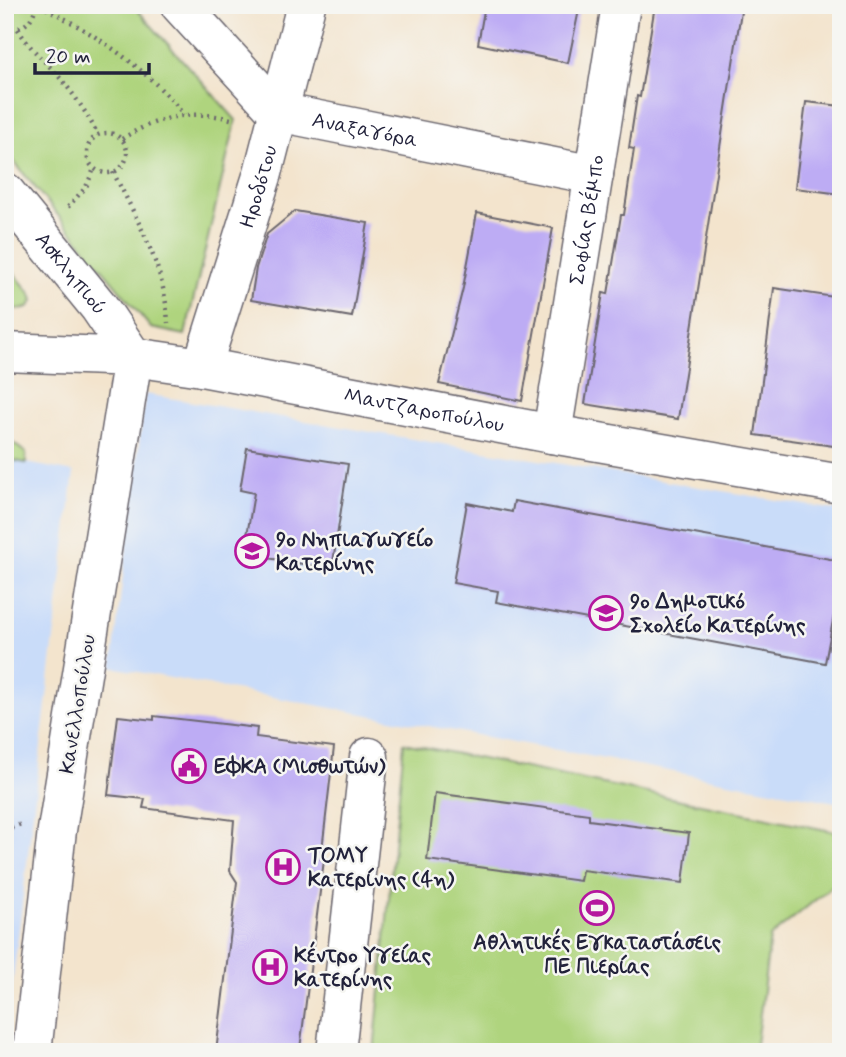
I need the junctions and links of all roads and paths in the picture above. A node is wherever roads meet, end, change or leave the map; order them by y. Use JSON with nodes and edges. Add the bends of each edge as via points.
{"nodes":[{"id":1,"x":38,"y":5,"type":"edge"},
{"id":2,"x":180,"y":5,"type":"edge"},
{"id":3,"x":306,"y":5,"type":"edge"},
{"id":4,"x":621,"y":5,"type":"edge"},
{"id":5,"x":5,"y":29,"type":"edge"},
{"id":6,"x":18,"y":29,"type":"junction"},
{"id":7,"x":278,"y":112,"type":"junction"},
{"id":8,"x":184,"y":115,"type":"junction"},
{"id":9,"x":97,"y":135,"type":"junction"},
{"id":10,"x":122,"y":139,"type":"junction"},
{"id":11,"x":94,"y":169,"type":"junction"},
{"id":12,"x":113,"y":172,"type":"junction"},
{"id":13,"x":594,"y":175,"type":"junction"},
{"id":14,"x":5,"y":192,"type":"edge"},
{"id":15,"x":37,"y":231,"type":"junction"},
{"id":16,"x":5,"y":352,"type":"edge"},
{"id":17,"x":148,"y":360,"type":"junction"},
{"id":18,"x":202,"y":367,"type":"junction"},
{"id":19,"x":552,"y":434,"type":"junction"},
{"id":20,"x":841,"y":484,"type":"edge"},
{"id":21,"x":369,"y":757,"type":"dead end"},
{"id":22,"x":32,"y":1052,"type":"edge"},
{"id":23,"x":335,"y":1052,"type":"edge"}],
"edges":[{"from":1,"to":6,"type":"path","via":[[32,19]]},
{"from":1,"to":8,"type":"path","via":[[99,38],[135,65]]},
{"from":2,"to":7,"type":"street"},
{"from":3,"to":7,"type":"street","name":"Ηροδότου"},
{"from":4,"to":13,"type":"street","name":"Σοφίας Βέμπο"},
{"from":5,"to":6,"type":"path"},
{"from":6,"to":9,"type":"path","via":[[69,89]]},
{"from":7,"to":8,"type":"path","via":[[236,120],[212,114]]},
{"from":7,"to":13,"type":"street","name":"Αναξαγόρα"},
{"from":7,"to":18,"type":"street","name":"Ηροδότου"},
{"from":8,"to":10,"type":"path","via":[[158,121]]},
{"from":9,"to":10,"type":"path","via":[[111,133]]},
{"from":9,"to":11,"type":"path","via":[[87,151]]},
{"from":10,"to":12,"type":"path","via":[[127,158]]},
{"from":11,"to":12,"type":"path"},
{"from":11,"to":15,"type":"path","via":[[75,202]]},
{"from":12,"to":17,"type":"path","via":[[146,235],[167,300],[169,332]]},
{"from":13,"to":19,"type":"street","name":"Σοφίας Βέμπο"},
{"from":14,"to":15,"type":"street","name":"Ασκληπιού"},
{"from":15,"to":17,"type":"street","name":"Ασκληπιού"},
{"from":16,"to":17,"type":"street","name":"Μαντζαροπούλου"},
{"from":17,"to":18,"type":"street","name":"Μαντζαροπούλου"},
{"from":17,"to":22,"type":"street","name":"Κανελλοπούλου","via":[[57,830]]},
{"from":18,"to":19,"type":"street","name":"Μαντζαροπούλου"},
{"from":19,"to":20,"type":"street","name":"Μαντζαροπούλου"},
{"from":21,"to":23,"type":"street"}]}
